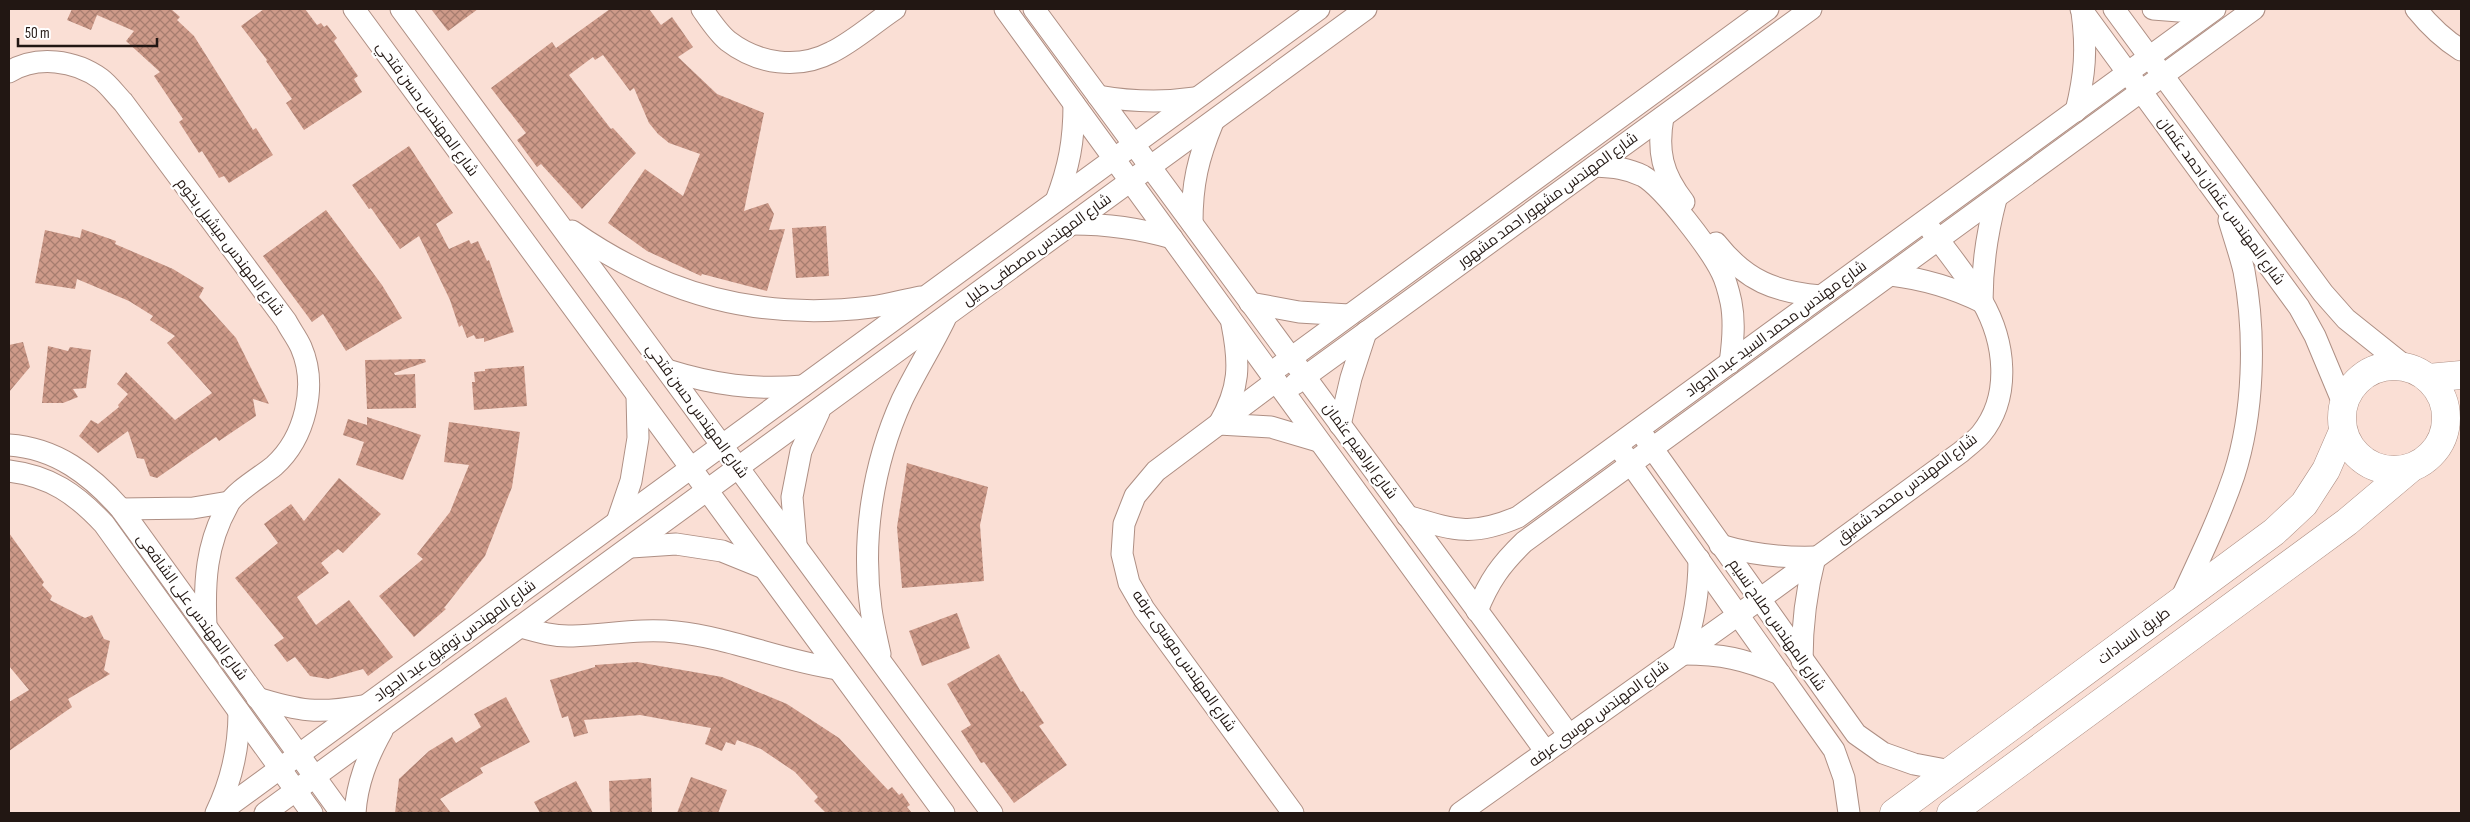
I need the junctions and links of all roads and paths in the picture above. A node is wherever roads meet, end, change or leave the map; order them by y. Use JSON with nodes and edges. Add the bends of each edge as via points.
{"nodes":[{"id":1,"x":354,"y":9,"type":"edge"},
{"id":2,"x":401,"y":9,"type":"edge"},
{"id":3,"x":702,"y":9,"type":"edge"},
{"id":4,"x":895,"y":9,"type":"edge"},
{"id":5,"x":1004,"y":9,"type":"edge"},
{"id":6,"x":1034,"y":9,"type":"edge"},
{"id":7,"x":1319,"y":9,"type":"edge"},
{"id":8,"x":1366,"y":9,"type":"edge"},
{"id":9,"x":1768,"y":9,"type":"edge"},
{"id":10,"x":1811,"y":9,"type":"edge"},
{"id":11,"x":2081,"y":9,"type":"edge"},
{"id":12,"x":2114,"y":9,"type":"edge"},
{"id":13,"x":2153,"y":9,"type":"edge"},
{"id":14,"x":2211,"y":9,"type":"edge"},
{"id":15,"x":2215,"y":9,"type":"edge"},
{"id":16,"x":2254,"y":9,"type":"edge"},
{"id":17,"x":2416,"y":9,"type":"edge"},
{"id":18,"x":2461,"y":50,"type":"edge"},
{"id":19,"x":2149,"y":58,"type":"junction"},
{"id":20,"x":9,"y":72,"type":"edge"},
{"id":21,"x":2128,"y":73,"type":"junction"},
{"id":22,"x":2164,"y":77,"type":"junction"},
{"id":23,"x":2142,"y":92,"type":"junction"},
{"id":24,"x":1098,"y":96,"type":"junction"},
{"id":25,"x":1198,"y":98,"type":"junction"},
{"id":26,"x":1074,"y":104,"type":"junction"},
{"id":27,"x":2076,"y":110,"type":"junction"},
{"id":28,"x":1663,"y":117,"type":"junction"},
{"id":29,"x":1214,"y":120,"type":"junction"},
{"id":30,"x":1134,"y":145,"type":"junction"},
{"id":31,"x":1114,"y":159,"type":"junction"},
{"id":32,"x":1595,"y":166,"type":"junction"},
{"id":33,"x":1150,"y":167,"type":"junction"},
{"id":34,"x":1130,"y":181,"type":"junction"},
{"id":35,"x":1996,"y":199,"type":"junction"},
{"id":36,"x":1056,"y":201,"type":"junction"},
{"id":37,"x":2225,"y":205,"type":"junction"},
{"id":38,"x":559,"y":221,"type":"junction"},
{"id":39,"x":1924,"y":222,"type":"junction"},
{"id":40,"x":1192,"y":223,"type":"junction"},
{"id":41,"x":1072,"y":224,"type":"junction"},
{"id":42,"x":1698,"y":228,"type":"junction"},
{"id":43,"x":1172,"y":238,"type":"junction"},
{"id":44,"x":1939,"y":240,"type":"junction"},
{"id":45,"x":1891,"y":275,"type":"junction"},
{"id":46,"x":2322,"y":293,"type":"junction"},
{"id":47,"x":928,"y":295,"type":"junction"},
{"id":48,"x":1821,"y":296,"type":"junction"},
{"id":49,"x":1250,"y":302,"type":"junction"},
{"id":50,"x":1982,"y":302,"type":"junction"},
{"id":51,"x":2299,"y":307,"type":"junction"},
{"id":52,"x":1349,"y":315,"type":"junction"},
{"id":53,"x":947,"y":316,"type":"junction"},
{"id":54,"x":1232,"y":322,"type":"junction"},
{"id":55,"x":1366,"y":332,"type":"junction"},
{"id":56,"x":1292,"y":358,"type":"junction"},
{"id":57,"x":1730,"y":362,"type":"junction"},
{"id":58,"x":667,"y":370,"type":"junction"},
{"id":59,"x":2417,"y":373,"type":"junction"},
{"id":60,"x":2461,"y":375,"type":"edge"},
{"id":61,"x":1305,"y":377,"type":"junction"},
{"id":62,"x":1277,"y":382,"type":"junction"},
{"id":63,"x":803,"y":386,"type":"junction"},
{"id":64,"x":637,"y":394,"type":"junction"},
{"id":65,"x":2343,"y":404,"type":"junction"},
{"id":66,"x":821,"y":409,"type":"junction"},
{"id":67,"x":1219,"y":424,"type":"junction"},
{"id":68,"x":1340,"y":425,"type":"junction"},
{"id":69,"x":1638,"y":430,"type":"junction"},
{"id":70,"x":2343,"y":431,"type":"junction"},
{"id":71,"x":2461,"y":435,"type":"edge"},
{"id":72,"x":1318,"y":441,"type":"junction"},
{"id":73,"x":9,"y":445,"type":"edge"},
{"id":74,"x":723,"y":445,"type":"junction"},
{"id":75,"x":1617,"y":445,"type":"junction"},
{"id":76,"x":1652,"y":449,"type":"junction"},
{"id":77,"x":2434,"y":452,"type":"junction"},
{"id":78,"x":1631,"y":464,"type":"junction"},
{"id":79,"x":691,"y":468,"type":"junction"},
{"id":80,"x":740,"y":468,"type":"junction"},
{"id":81,"x":2411,"y":468,"type":"junction"},
{"id":82,"x":9,"y":471,"type":"edge"},
{"id":83,"x":708,"y":491,"type":"junction"},
{"id":84,"x":229,"y":502,"type":"junction"},
{"id":85,"x":121,"y":509,"type":"junction"},
{"id":86,"x":1407,"y":516,"type":"junction"},
{"id":87,"x":617,"y":522,"type":"junction"},
{"id":88,"x":796,"y":544,"type":"junction"},
{"id":89,"x":1720,"y":545,"type":"junction"},
{"id":90,"x":631,"y":547,"type":"junction"},
{"id":91,"x":1816,"y":557,"type":"junction"},
{"id":92,"x":1699,"y":560,"type":"junction"},
{"id":93,"x":764,"y":568,"type":"junction"},
{"id":94,"x":1759,"y":599,"type":"junction"},
{"id":95,"x":2178,"y":606,"type":"junction"},
{"id":96,"x":1477,"y":611,"type":"junction"},
{"id":97,"x":1738,"y":614,"type":"junction"},
{"id":98,"x":206,"y":626,"type":"junction"},
{"id":99,"x":521,"y":627,"type":"junction"},
{"id":100,"x":2131,"y":638,"type":"junction"},
{"id":101,"x":1683,"y":654,"type":"junction"},
{"id":102,"x":1802,"y":661,"type":"junction"},
{"id":103,"x":882,"y":662,"type":"junction"},
{"id":104,"x":2152,"y":665,"type":"junction"},
{"id":105,"x":838,"y":669,"type":"junction"},
{"id":106,"x":1782,"y":675,"type":"junction"},
{"id":107,"x":257,"y":698,"type":"junction"},
{"id":108,"x":367,"y":705,"type":"junction"},
{"id":109,"x":239,"y":712,"type":"junction"},
{"id":110,"x":384,"y":727,"type":"junction"},
{"id":111,"x":1569,"y":735,"type":"junction"},
{"id":112,"x":1546,"y":752,"type":"junction"},
{"id":113,"x":299,"y":755,"type":"junction"},
{"id":114,"x":280,"y":769,"type":"junction"},
{"id":115,"x":1951,"y":771,"type":"junction"},
{"id":116,"x":315,"y":777,"type":"junction"},
{"id":117,"x":296,"y":791,"type":"junction"},
{"id":118,"x":217,"y":813,"type":"edge"},
{"id":119,"x":265,"y":813,"type":"edge"},
{"id":120,"x":312,"y":813,"type":"edge"},
{"id":121,"x":341,"y":813,"type":"edge"},
{"id":122,"x":355,"y":813,"type":"edge"},
{"id":123,"x":944,"y":813,"type":"edge"},
{"id":124,"x":992,"y":813,"type":"edge"},
{"id":125,"x":1293,"y":813,"type":"edge"},
{"id":126,"x":1460,"y":813,"type":"edge"},
{"id":127,"x":1849,"y":813,"type":"edge"},
{"id":128,"x":1894,"y":813,"type":"edge"},
{"id":129,"x":1952,"y":813,"type":"edge"}],
"edges":[{"from":1,"to":64,"type":"street","name":"شارع المهندس حسن فتحي"},
{"from":2,"to":38,"type":"street","name":"شارع المهندس حسن فتحي"},
{"from":3,"to":4,"type":"street","via":[[727,40],[750,55],[777,63],[806,62],[832,52]]},
{"from":5,"to":26,"type":"street","name":"شارع ابراهيم عثمان"},
{"from":6,"to":24,"type":"street","name":"شارع ابراهيم عثمان"},
{"from":7,"to":25,"type":"street","name":"شارع المهندس مصطفى خليل"},
{"from":8,"to":29,"type":"street","name":"شارع المهندس مصطفى خليل"},
{"from":9,"to":52,"type":"street","name":"شارع المهندس مشهور احمد مشهور"},
{"from":10,"to":28,"type":"street","name":"شارع المهندس مشهور احمد مشهور"},
{"from":11,"to":21,"type":"street","name":"شارع المهندس عثمان احمد عثمان"},
{"from":11,"to":27,"type":"street","via":[[2086,52]]},
{"from":12,"to":19,"type":"street","name":"شارع المهندس عثمان احمد عثمان"},
{"from":13,"to":14,"type":"street"},
{"from":15,"to":19,"type":"street","name":"شارع مهندس محمد السيد عبد الجواد"},
{"from":16,"to":22,"type":"street","name":"شارع مهندس محمد السيد عبد الجواد"},
{"from":17,"to":18,"type":"street","via":[[2448,42]]},
{"from":19,"to":21,"type":"street","name":"شارع مهندس محمد السيد عبد الجواد"},
{"from":19,"to":22,"type":"street","name":"شارع المهندس عثمان احمد عثمان"},
{"from":20,"to":84,"type":"street","name":"شارع المهندس ميشيل بخوم","via":[[47,61],[77,65],[103,80],[123,102],[280,313],[301,348],[308,386],[306,410],[295,439],[276,464]]},
{"from":21,"to":23,"type":"street","name":"شارع المهندس عثمان احمد عثمان"},
{"from":21,"to":27,"type":"street","name":"شارع مهندس محمد السيد عبد الجواد"},
{"from":22,"to":23,"type":"street","name":"شارع مهندس محمد السيد عبد الجواد"},
{"from":22,"to":46,"type":"street","name":"شارع المهندس عثمان احمد عثمان"},
{"from":23,"to":35,"type":"street","name":"شارع مهندس محمد السيد عبد الجواد"},
{"from":23,"to":37,"type":"street","name":"شارع المهندس عثمان احمد عثمان"},
{"from":24,"to":25,"type":"street","via":[[1164,103]]},
{"from":24,"to":30,"type":"street","name":"شارع ابراهيم عثمان"},
{"from":25,"to":30,"type":"street","name":"شارع المهندس مصطفى خليل"},
{"from":26,"to":31,"type":"street","name":"شارع ابراهيم عثمان"},
{"from":26,"to":36,"type":"street","via":[[1074,138],[1068,170]]},
{"from":27,"to":39,"type":"street","name":"شارع مهندس محمد السيد عبد الجواد"},
{"from":28,"to":32,"type":"street","name":"شارع المهندس مشهور احمد مشهور"},
{"from":28,"to":42,"type":"street","via":[[1659,140],[1663,165]]},
{"from":29,"to":33,"type":"street","name":"شارع المهندس مصطفى خليل"},
{"from":29,"to":40,"type":"street","via":[[1200,153],[1192,188]]},
{"from":30,"to":31,"type":"street","name":"شارع المهندس مصطفى خليل"},
{"from":30,"to":33,"type":"street","name":"شارع ابراهيم عثمان"},
{"from":31,"to":34,"type":"street","name":"شارع ابراهيم عثمان"},
{"from":31,"to":36,"type":"street","name":"شارع المهندس مصطفى خليل"},
{"from":32,"to":42,"type":"street","via":[[1620,167],[1644,176]]},
{"from":32,"to":55,"type":"street","name":"شارع المهندس مشهور احمد مشهور"},
{"from":33,"to":34,"type":"street","name":"شارع المهندس مصطفى خليل"},
{"from":33,"to":40,"type":"street","name":"شارع ابراهيم عثمان"},
{"from":34,"to":41,"type":"street","name":"شارع المهندس مصطفى خليل"},
{"from":34,"to":43,"type":"street","name":"شارع ابراهيم عثمان"},
{"from":35,"to":44,"type":"street","name":"شارع مهندس محمد السيد عبد الجواد"},
{"from":35,"to":50,"type":"street","via":[[1982,267]]},
{"from":36,"to":47,"type":"street","name":"شارع المهندس مصطفى خليل"},
{"from":37,"to":51,"type":"street","name":"شارع المهندس عثمان احمد عثمان"},
{"from":37,"to":95,"type":"street","via":[[2244,271],[2252,339],[2248,407],[2234,474],[2210,537]]},
{"from":38,"to":47,"type":"street","via":[[604,253],[654,279],[707,297],[762,308],[817,312],[873,307]]},
{"from":38,"to":58,"type":"street","name":"شارع المهندس حسن فتحي"},
{"from":39,"to":44,"type":"street","name":"شارع المهندس محمد شفيق"},
{"from":39,"to":48,"type":"street","name":"شارع مهندس محمد السيد عبد الجواد"},
{"from":40,"to":49,"type":"street","name":"شارع ابراهيم عثمان"},
{"from":41,"to":43,"type":"street","via":[[1139,228]]},
{"from":41,"to":53,"type":"street","name":"شارع المهندس مصطفى خليل"},
{"from":42,"to":48,"type":"street","via":[[1732,263],[1752,277],[1789,292]]},
{"from":42,"to":57,"type":"street","via":[[1722,273],[1731,302],[1734,332]]},
{"from":43,"to":54,"type":"street","name":"شارع ابراهيم عثمان"},
{"from":44,"to":45,"type":"street","name":"شارع مهندس محمد السيد عبد الجواد"},
{"from":44,"to":50,"type":"street","name":"شارع المهندس محمد شفيق"},
{"from":45,"to":50,"type":"street","via":[[1923,279],[1953,288]]},
{"from":45,"to":76,"type":"street","name":"شارع مهندس محمد السيد عبد الجواد"},
{"from":46,"to":51,"type":"street","via":[[2318,302],[2309,307]]},
{"from":46,"to":59,"type":"street","name":"شارع المهندس عثمان احمد عثمان","via":[[2346,319]]},
{"from":47,"to":63,"type":"street","name":"شارع المهندس مصطفى خليل"},
{"from":48,"to":57,"type":"street","name":"شارع مهندس محمد السيد عبد الجواد"},
{"from":49,"to":52,"type":"street","via":[[1299,312]]},
{"from":49,"to":56,"type":"street","name":"شارع ابراهيم عثمان"},
{"from":50,"to":91,"type":"street","name":"شارع المهندس محمد شفيق","via":[[2002,360],[2002,386],[1994,412],[1981,434]]},
{"from":51,"to":65,"type":"street","name":"شارع المهندس عثمان احمد عثمان","via":[[2315,336]]},
{"from":52,"to":56,"type":"street","name":"شارع المهندس مشهور احمد مشهور"},
{"from":53,"to":66,"type":"street","name":"شارع المهندس مصطفى خليل"},
{"from":53,"to":103,"type":"street","via":[[902,400],[884,450],[872,502],[868,556],[871,609]]},
{"from":54,"to":62,"type":"street","name":"شارع ابراهيم عثمان"},
{"from":54,"to":67,"type":"street","via":[[1237,376],[1232,402]]},
{"from":55,"to":61,"type":"street","name":"شارع المهندس مشهور احمد مشهور"},
{"from":55,"to":68,"type":"street"},
{"from":56,"to":61,"type":"street","name":"شارع ابراهيم عثمان"},
{"from":56,"to":62,"type":"street","name":"شارع المهندس مشهور احمد مشهور"},
{"from":57,"to":69,"type":"street","name":"شارع مهندس محمد السيد عبد الجواد"},
{"from":58,"to":63,"type":"street","via":[[734,387],[769,389]]},
{"from":58,"to":74,"type":"street","name":"شارع المهندس حسن فتحي"},
{"from":59,"to":60,"type":"main road"},
{"from":59,"to":65,"type":"main road","via":[[2386,366],[2368,372],[2352,386]]},
{"from":59,"to":77,"type":"main road","via":[[2441,396],[2446,418],[2441,442]]},
{"from":61,"to":62,"type":"street","name":"شارع المهندس مشهور احمد مشهور"},
{"from":61,"to":68,"type":"street","name":"شارع ابراهيم عثمان"},
{"from":62,"to":67,"type":"street","name":"شارع المهندس موسى عرفه"},
{"from":62,"to":72,"type":"street","name":"شارع ابراهيم عثمان"},
{"from":63,"to":74,"type":"street","name":"شارع المهندس مصطفى خليل"},
{"from":64,"to":79,"type":"street","name":"شارع المهندس حسن فتحي"},
{"from":64,"to":87,"type":"street","via":[[638,438]]},
{"from":65,"to":70,"type":"main road"},
{"from":66,"to":80,"type":"street","name":"شارع المهندس مصطفى خليل"},
{"from":66,"to":88,"type":"street","via":[[801,451],[792,497]]},
{"from":67,"to":72,"type":"street","via":[[1271,427]]},
{"from":67,"to":125,"type":"street","name":"شارع المهندس موسى عرفه","via":[[1156,471],[1135,496],[1124,524],[1122,554],[1129,583],[1144,609]]},
{"from":68,"to":86,"type":"street","name":"شارع ابراهيم عثمان"},
{"from":69,"to":75,"type":"street","name":"شارع مهندس محمد السيد عبد الجواد"},
{"from":69,"to":76,"type":"street","name":"شارع المهندس صلاح نسيم"},
{"from":70,"to":81,"type":"main road","via":[[2348,444],[2368,465],[2396,471]]},
{"from":70,"to":95,"type":"main road","name":"طريق السادات","via":[[2326,470],[2304,504],[2274,532]]},
{"from":71,"to":77,"type":"main road"},
{"from":72,"to":112,"type":"street","name":"شارع ابراهيم عثمان"},
{"from":73,"to":85,"type":"street","name":"شارع المهندس على الشافعى","via":[[50,454],[77,468],[102,487]]},
{"from":74,"to":79,"type":"street","name":"شارع المهندس مصطفى خليل"},
{"from":74,"to":80,"type":"street","name":"شارع المهندس حسن فتحي"},
{"from":75,"to":78,"type":"street","name":"شارع المهندس صلاح نسيم"},
{"from":75,"to":86,"type":"street","name":"شارع مهندس محمد السيد عبد الجواد","via":[[1518,517],[1493,528],[1467,530]]},
{"from":76,"to":78,"type":"street","name":"شارع مهندس محمد السيد عبد الجواد"},
{"from":76,"to":89,"type":"street","name":"شارع المهندس صلاح نسيم"},
{"from":77,"to":81,"type":"main road"},
{"from":78,"to":92,"type":"street","name":"شارع المهندس صلاح نسيم"},
{"from":78,"to":96,"type":"street","name":"شارع مهندس محمد السيد عبد الجواد","via":[[1524,542],[1504,561],[1488,584]]},
{"from":79,"to":83,"type":"street","name":"شارع المهندس حسن فتحي"},
{"from":79,"to":87,"type":"street","name":"شارع المهندس توفيق عبد الجواد"},
{"from":80,"to":83,"type":"street","name":"شارع المهندس مصطفى خليل"},
{"from":80,"to":88,"type":"street","name":"شارع المهندس حسن فتحي"},
{"from":81,"to":104,"type":"main road","via":[[2347,522]]},
{"from":82,"to":109,"type":"street","name":"شارع المهندس على الشافعى","via":[[26,473],[56,484],[82,501],[104,524]]},
{"from":83,"to":90,"type":"street","name":"شارع المهندس توفيق عبد الجواد"},
{"from":83,"to":93,"type":"street","name":"شارع المهندس حسن فتحي"},
{"from":84,"to":85,"type":"street","via":[[184,508]]},
{"from":84,"to":98,"type":"street","name":"شارع المهندس ميشيل بخوم","via":[[212,542],[204,584]]},
{"from":85,"to":98,"type":"street","name":"شارع المهندس على الشافعى"},
{"from":86,"to":96,"type":"street","name":"شارع ابراهيم عثمان"},
{"from":87,"to":108,"type":"street","name":"شارع المهندس توفيق عبد الجواد"},
{"from":88,"to":103,"type":"street","name":"شارع المهندس حسن فتحي"},
{"from":89,"to":91,"type":"street","via":[[1751,554],[1783,558]]},
{"from":89,"to":94,"type":"street","name":"شارع المهندس صلاح نسيم"},
{"from":90,"to":93,"type":"street","via":[[676,544],[712,550]]},
{"from":90,"to":99,"type":"street","name":"شارع المهندس توفيق عبد الجواد"},
{"from":91,"to":94,"type":"street","name":"شارع المهندس محمد شفيق"},
{"from":91,"to":102,"type":"street","via":[[1802,626]]},
{"from":92,"to":97,"type":"street","name":"شارع المهندس صلاح نسيم"},
{"from":92,"to":101,"type":"street","via":[[1699,592],[1694,623]]},
{"from":93,"to":105,"type":"street","name":"شارع المهندس حسن فتحي"},
{"from":94,"to":97,"type":"street","name":"شارع المهندس محمد شفيق"},
{"from":94,"to":102,"type":"street","name":"شارع المهندس صلاح نسيم"},
{"from":95,"to":100,"type":"main road","name":"طريق السادات"},
{"from":96,"to":111,"type":"street","name":"شارع ابراهيم عثمان"},
{"from":97,"to":101,"type":"street","name":"شارع المهندس موسى عرفه"},
{"from":97,"to":106,"type":"street","name":"شارع المهندس صلاح نسيم"},
{"from":98,"to":107,"type":"street","name":"شارع المهندس على الشافعى"},
{"from":99,"to":105,"type":"street","via":[[546,634],[573,636],[636,631],[701,635],[747,645],[803,664]]},
{"from":99,"to":110,"type":"street","name":"شارع المهندس توفيق عبد الجواد"},
{"from":100,"to":104,"type":"main road"},
{"from":100,"to":115,"type":"main road","name":"طريق السادات"},
{"from":101,"to":106,"type":"street","via":[[1717,654],[1750,661]]},
{"from":101,"to":111,"type":"street","name":"شارع المهندس موسى عرفه"},
{"from":102,"to":115,"type":"street","name":"شارع المهندس صلاح نسيم","via":[[1856,734],[1883,753],[1914,764]]},
{"from":103,"to":124,"type":"street","name":"شارع المهندس حسن فتحي"},
{"from":104,"to":129,"type":"main road"},
{"from":105,"to":123,"type":"street","name":"شارع المهندس حسن فتحي"},
{"from":106,"to":127,"type":"street","name":"شارع المهندس صلاح نسيم","via":[[1834,750],[1844,778]]},
{"from":107,"to":108,"type":"street","via":[[293,709],[330,712]]},
{"from":107,"to":113,"type":"street","name":"شارع المهندس على الشافعى"},
{"from":108,"to":113,"type":"street","name":"شارع المهندس توفيق عبد الجواد"},
{"from":109,"to":114,"type":"street","name":"شارع المهندس على الشافعى"},
{"from":109,"to":118,"type":"street","via":[[235,761]]},
{"from":110,"to":116,"type":"street","name":"شارع المهندس توفيق عبد الجواد"},
{"from":110,"to":122,"type":"street","via":[[366,759],[356,794]]},
{"from":111,"to":112,"type":"street","name":"شارع المهندس موسى عرفه"},
{"from":112,"to":126,"type":"street","name":"شارع المهندس موسى عرفه"},
{"from":113,"to":114,"type":"street","name":"شارع المهندس توفيق عبد الجواد"},
{"from":113,"to":116,"type":"street","name":"شارع المهندس على الشافعى"},
{"from":114,"to":117,"type":"street","name":"شارع المهندس على الشافعى"},
{"from":114,"to":118,"type":"street","name":"شارع المهندس توفيق عبد الجواد"},
{"from":115,"to":128,"type":"main road","name":"طريق السادات"},
{"from":116,"to":117,"type":"street","name":"شارع المهندس توفيق عبد الجواد"},
{"from":116,"to":121,"type":"street","name":"شارع المهندس على الشافعى"},
{"from":117,"to":119,"type":"street","name":"شارع المهندس توفيق عبد الجواد"},
{"from":117,"to":120,"type":"street","name":"شارع المهندس على الشافعى"}]}
